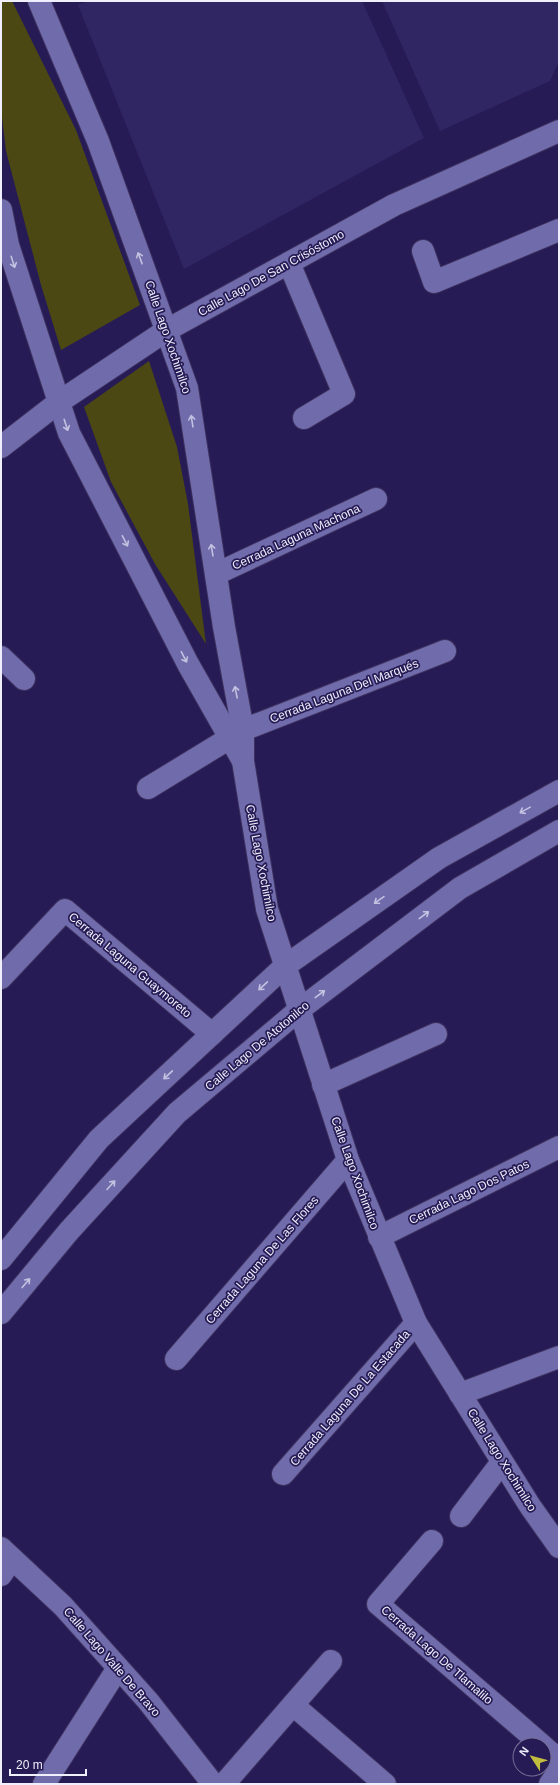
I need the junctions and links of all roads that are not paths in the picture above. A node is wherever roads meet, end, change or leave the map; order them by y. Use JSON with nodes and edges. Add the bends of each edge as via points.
{"nodes":[{"id":1,"x":39,"y":1,"type":"edge"},
{"id":2,"x":559,"y":131,"type":"edge"},
{"id":3,"x":1,"y":210,"type":"edge"},
{"id":4,"x":559,"y":230,"type":"edge"},
{"id":5,"x":423,"y":251,"type":"dead end"},
{"id":6,"x":289,"y":263,"type":"junction"},
{"id":7,"x":167,"y":330,"type":"junction"},
{"id":8,"x":59,"y":402,"type":"junction"},
{"id":9,"x":304,"y":418,"type":"dead end"},
{"id":10,"x":1,"y":448,"type":"edge"},
{"id":11,"x":376,"y":499,"type":"dead end"},
{"id":12,"x":216,"y":574,"type":"junction"},
{"id":13,"x":445,"y":651,"type":"dead end"},
{"id":14,"x":1,"y":657,"type":"edge"},
{"id":15,"x":24,"y":678,"type":"dead end"},
{"id":16,"x":236,"y":734,"type":"junction"},
{"id":17,"x":148,"y":788,"type":"dead end"},
{"id":18,"x":559,"y":791,"type":"edge"},
{"id":19,"x":559,"y":832,"type":"edge"},
{"id":20,"x":285,"y":966,"type":"junction"},
{"id":21,"x":1,"y":978,"type":"edge"},
{"id":22,"x":299,"y":1010,"type":"junction"},
{"id":23,"x":212,"y":1034,"type":"junction"},
{"id":24,"x":436,"y":1034,"type":"dead end"},
{"id":25,"x":323,"y":1085,"type":"junction"},
{"id":26,"x":559,"y":1147,"type":"edge"},
{"id":27,"x":348,"y":1160,"type":"junction"},
{"id":28,"x":379,"y":1237,"type":"junction"},
{"id":29,"x":1,"y":1259,"type":"edge"},
{"id":30,"x":1,"y":1313,"type":"edge"},
{"id":31,"x":416,"y":1323,"type":"junction"},
{"id":32,"x":559,"y":1357,"type":"edge"},
{"id":33,"x":176,"y":1359,"type":"dead end"},
{"id":34,"x":460,"y":1394,"type":"junction"},
{"id":35,"x":502,"y":1462,"type":"junction"},
{"id":36,"x":283,"y":1474,"type":"dead end"},
{"id":37,"x":461,"y":1516,"type":"dead end"},
{"id":38,"x":432,"y":1541,"type":"dead end"},
{"id":39,"x":559,"y":1547,"type":"edge"},
{"id":40,"x":5,"y":1561,"type":"edge"},
{"id":41,"x":331,"y":1661,"type":"dead end"},
{"id":42,"x":118,"y":1668,"type":"junction"},
{"id":43,"x":293,"y":1705,"type":"junction"},
{"id":44,"x":533,"y":1737,"type":"edge"},
{"id":45,"x":559,"y":1771,"type":"edge"},
{"id":46,"x":44,"y":1784,"type":"edge"},
{"id":47,"x":213,"y":1784,"type":"edge"},
{"id":48,"x":224,"y":1784,"type":"edge"},
{"id":49,"x":384,"y":1784,"type":"edge"},
{"id":50,"x":550,"y":1784,"type":"edge"}],
"edges":[{"from":7,"to":1,"type":"street","name":"Calle Lago Xochimilco","one_way":true,"via":[[98,141]]},
{"from":2,"to":6,"type":"street","name":"Calle Lago De San Crisóstomo","via":[[394,205]]},
{"from":3,"to":8,"type":"street","name":"Calle Lago Xochimilco","one_way":true,"via":[[8,245]]},
{"from":4,"to":5,"type":"street","via":[[434,282]]},
{"from":6,"to":7,"type":"street","name":"Calle Lago De San Crisóstomo"},
{"from":6,"to":9,"type":"street","via":[[344,394]]},
{"from":7,"to":8,"type":"street","name":"Calle Lago De San Crisóstomo"},
{"from":12,"to":7,"type":"street","name":"Calle Lago Xochimilco","one_way":true,"via":[[187,388]]},
{"from":8,"to":10,"type":"street","name":"Calle Lago De San Crisóstomo"},
{"from":8,"to":16,"type":"street","name":"Calle Lago Xochimilco","one_way":true,"via":[[69,432],[188,664]]},
{"from":11,"to":12,"type":"street","name":"Cerrada Laguna Machona"},
{"from":16,"to":12,"type":"street","name":"Calle Lago Xochimilco","one_way":true},
{"from":13,"to":16,"type":"street","name":"Cerrada Laguna Del Marqués"},
{"from":14,"to":15,"type":"street"},
{"from":16,"to":17,"type":"street","name":"Cerrada Laguna Del Marqués"},
{"from":16,"to":20,"type":"street","name":"Calle Lago Xochimilco","via":[[243,760],[267,909]]},
{"from":18,"to":20,"type":"street","one_way":true,"via":[[439,858]]},
{"from":22,"to":19,"type":"street","name":"Calle Lago De Atotonilco","one_way":true,"via":[[460,888]]},
{"from":20,"to":22,"type":"street","name":"Calle Lago Xochimilco"},
{"from":20,"to":23,"type":"street","one_way":true},
{"from":21,"to":23,"type":"street","name":"Cerrada Laguna Guaymoreto","via":[[65,910]]},
{"from":22,"to":25,"type":"street","name":"Calle Lago Xochimilco"},
{"from":30,"to":22,"type":"street","name":"Calle Lago De Atotonilco","one_way":true,"via":[[69,1231],[177,1113]]},
{"from":23,"to":29,"type":"street","one_way":true,"via":[[99,1139]]},
{"from":24,"to":25,"type":"street"},
{"from":25,"to":27,"type":"street","name":"Calle Lago Xochimilco"},
{"from":26,"to":28,"type":"street","name":"Cerrada Lago Dos Patos"},
{"from":27,"to":28,"type":"street","name":"Calle Lago Xochimilco"},
{"from":27,"to":33,"type":"street","name":"Cerrada Laguna De Las Flores"},
{"from":28,"to":31,"type":"street","name":"Calle Lago Xochimilco"},
{"from":31,"to":34,"type":"street","name":"Calle Lago Xochimilco"},
{"from":31,"to":36,"type":"street","name":"Cerrada Laguna De La Estacada"},
{"from":32,"to":34,"type":"street"},
{"from":34,"to":35,"type":"street","name":"Calle Lago Xochimilco"},
{"from":35,"to":37,"type":"street"},
{"from":35,"to":39,"type":"street","name":"Calle Lago Xochimilco"},
{"from":38,"to":44,"type":"street","name":"Cerrada Lago De Tlamalilo","via":[[378,1604]]},
{"from":40,"to":42,"type":"street","name":"Calle Lago Valle De Bravo","via":[[63,1606]]},
{"from":41,"to":43,"type":"street"},
{"from":42,"to":46,"type":"street"},
{"from":42,"to":47,"type":"street","name":"Calle Lago Valle De Bravo","via":[[148,1701]]},
{"from":43,"to":48,"type":"street"},
{"from":43,"to":49,"type":"street"},
{"from":45,"to":50,"type":"street"}]}
